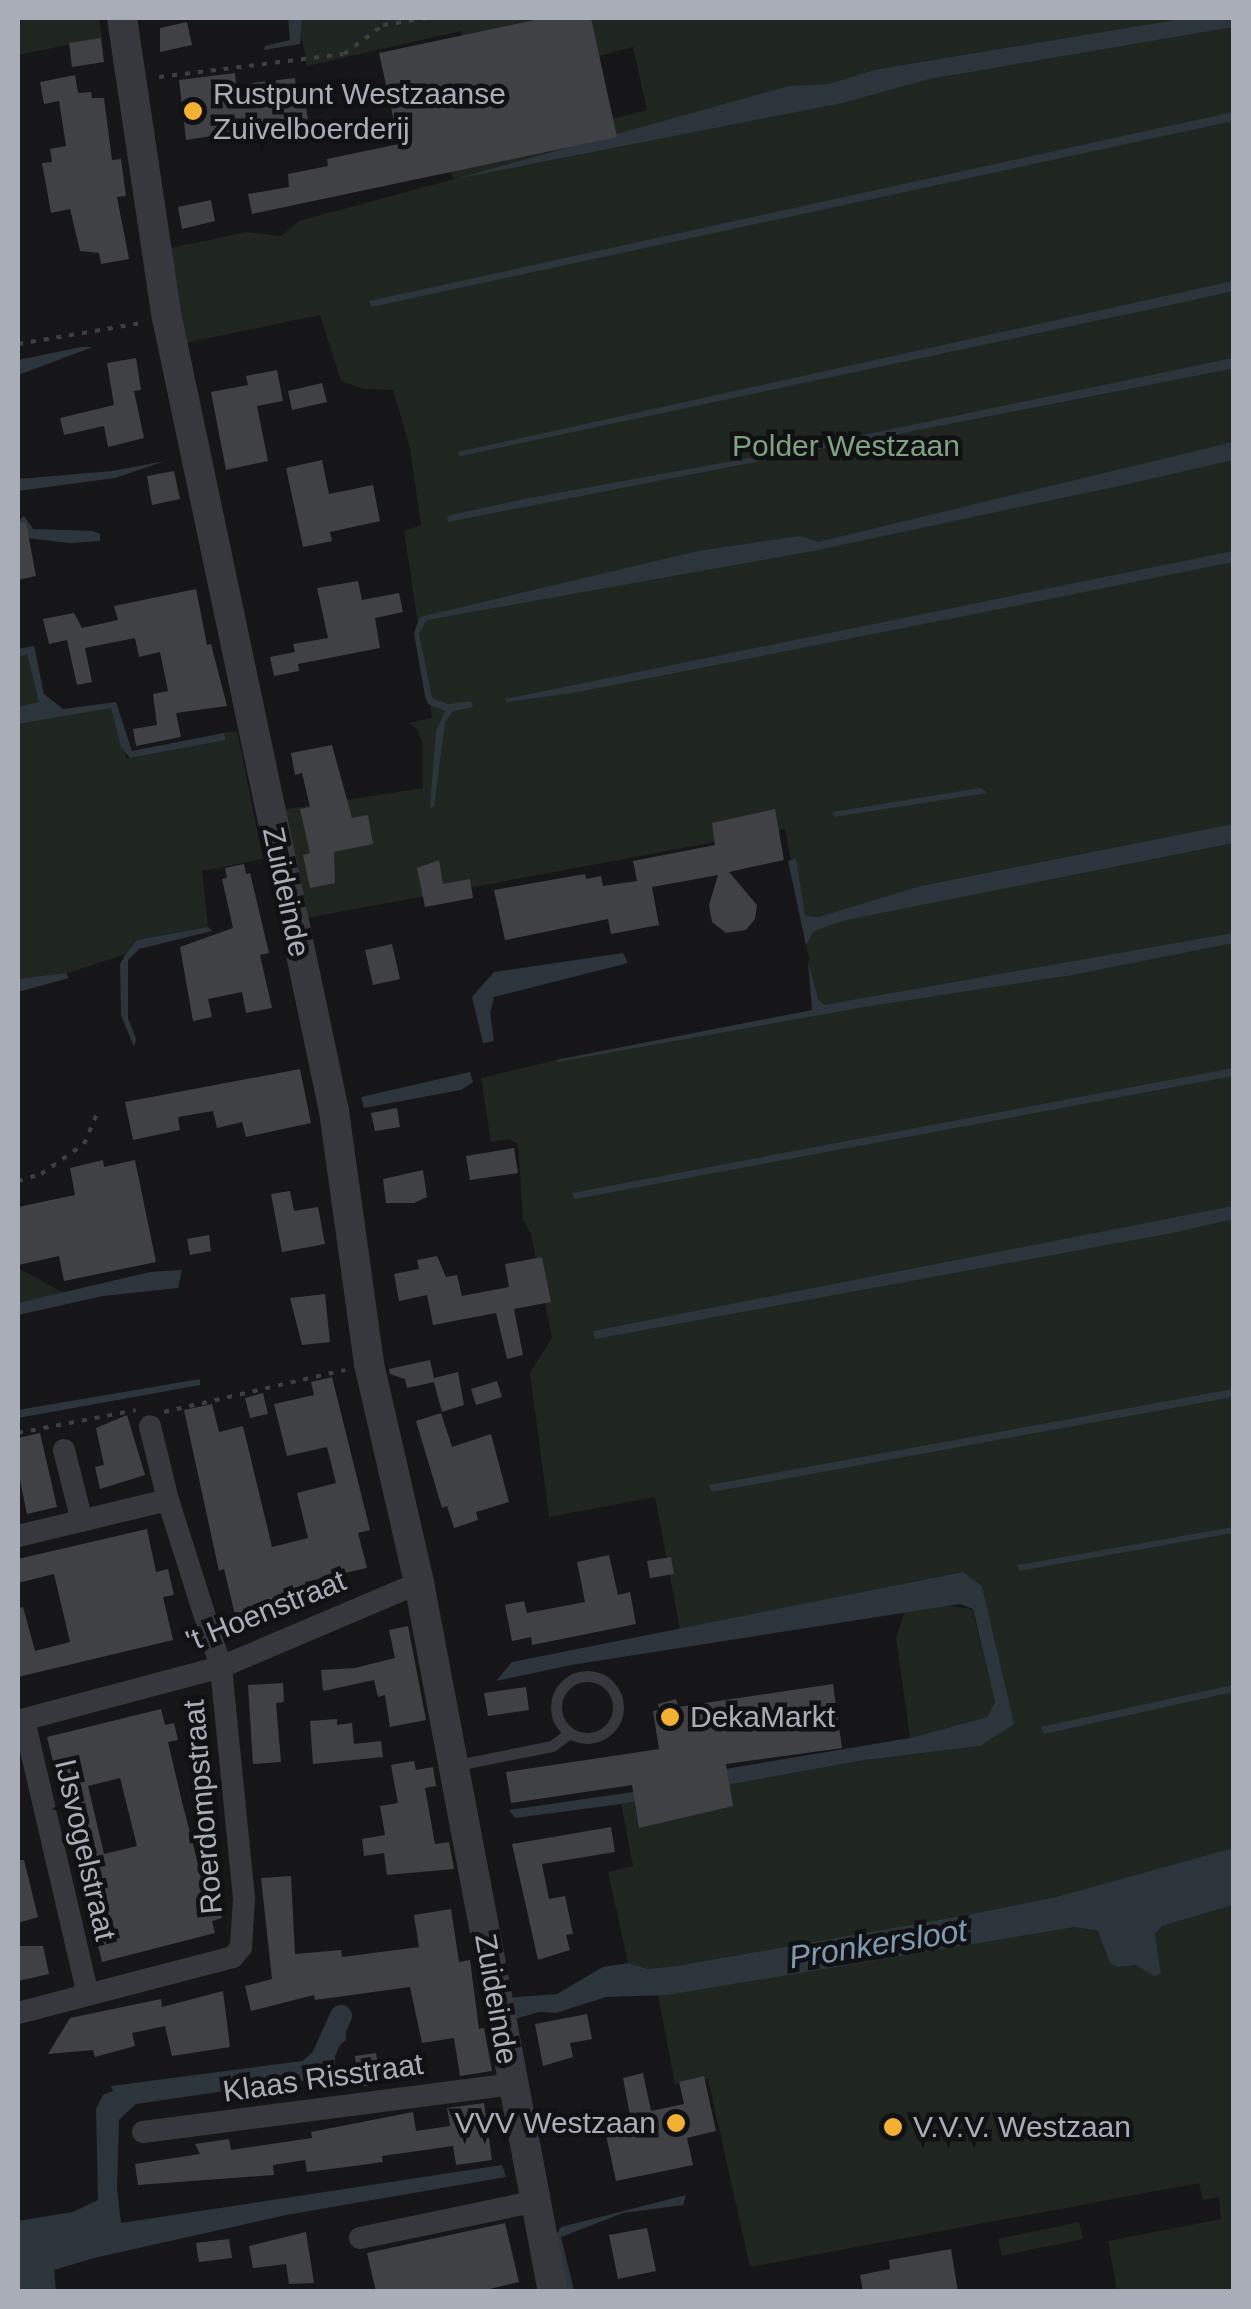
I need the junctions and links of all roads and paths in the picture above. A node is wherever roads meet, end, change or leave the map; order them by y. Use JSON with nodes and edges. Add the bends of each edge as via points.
{"nodes":[{"id":1,"x":122,"y":18,"type":"edge"},
{"id":2,"x":427,"y":18,"type":"edge"},
{"id":3,"x":133,"y":82,"type":"junction"},
{"id":4,"x":167,"y":318,"type":"junction"},
{"id":5,"x":18,"y":344,"type":"edge"},
{"id":6,"x":99,"y":1108,"type":"dead end"},
{"id":7,"x":18,"y":1181,"type":"edge"},
{"id":8,"x":369,"y":1364,"type":"junction"},
{"id":9,"x":152,"y":1415,"type":"junction"},
{"id":10,"x":18,"y":1433,"type":"edge"},
{"id":11,"x":64,"y":1450,"type":"dead end"},
{"id":12,"x":168,"y":1500,"type":"junction"},
{"id":13,"x":82,"y":1521,"type":"junction"},
{"id":14,"x":18,"y":1536,"type":"edge"},
{"id":15,"x":419,"y":1583,"type":"junction"},
{"id":16,"x":220,"y":1667,"type":"junction"},
{"id":17,"x":20,"y":1720,"type":"edge"},
{"id":18,"x":569,"y":1733,"type":"junction"},
{"id":19,"x":453,"y":1766,"type":"junction"},
{"id":20,"x":88,"y":1994,"type":"junction"},
{"id":21,"x":18,"y":2013,"type":"edge"},
{"id":22,"x":512,"y":2084,"type":"junction"},
{"id":23,"x":143,"y":2132,"type":"dead end"},
{"id":24,"x":533,"y":2202,"type":"junction"},
{"id":25,"x":360,"y":2238,"type":"dead end"},
{"id":26,"x":552,"y":2292,"type":"edge"}],
"edges":[{"from":1,"to":3,"type":"street","name":"Zuideinde"},
{"from":2,"to":3,"type":"path","via":[[383,25],[344,54]]},
{"from":3,"to":4,"type":"street","name":"Zuideinde"},
{"from":4,"to":5,"type":"path"},
{"from":4,"to":8,"type":"street","name":"Zuideinde","via":[[334,1111]]},
{"from":6,"to":7,"type":"path","via":[[84,1144]]},
{"from":8,"to":9,"type":"path"},
{"from":8,"to":15,"type":"street","name":"Zuideinde"},
{"from":9,"to":10,"type":"path"},
{"from":9,"to":12,"type":"street"},
{"from":11,"to":13,"type":"street"},
{"from":12,"to":13,"type":"street"},
{"from":12,"to":16,"type":"street"},
{"from":13,"to":14,"type":"street"},
{"from":15,"to":16,"type":"street","name":"'t Hoenstraat"},
{"from":15,"to":19,"type":"street","name":"Zuideinde"},
{"from":16,"to":17,"type":"street","name":"'t Hoenstraat"},
{"from":16,"to":20,"type":"street","name":"Roerdompstraat","via":[[244,1898],[241,1948],[234,1957]]},
{"from":17,"to":20,"type":"street","name":"IJsvogelstraat"},
{"from":18,"to":18,"type":"lane","via":[[596,1738],[612,1727],[617,1697],[605,1681],[585,1676],[560,1692],[556,1713]]},
{"from":18,"to":19,"type":"lane","via":[[552,1746]]},
{"from":19,"to":22,"type":"street","name":"Zuideinde"},
{"from":20,"to":21,"type":"street","name":"Roerdompstraat"},
{"from":22,"to":23,"type":"street","name":"Klaas Risstraat"},
{"from":22,"to":24,"type":"street","name":"Zuideinde"},
{"from":24,"to":25,"type":"street"},
{"from":24,"to":26,"type":"street","name":"Zuideinde"}]}
